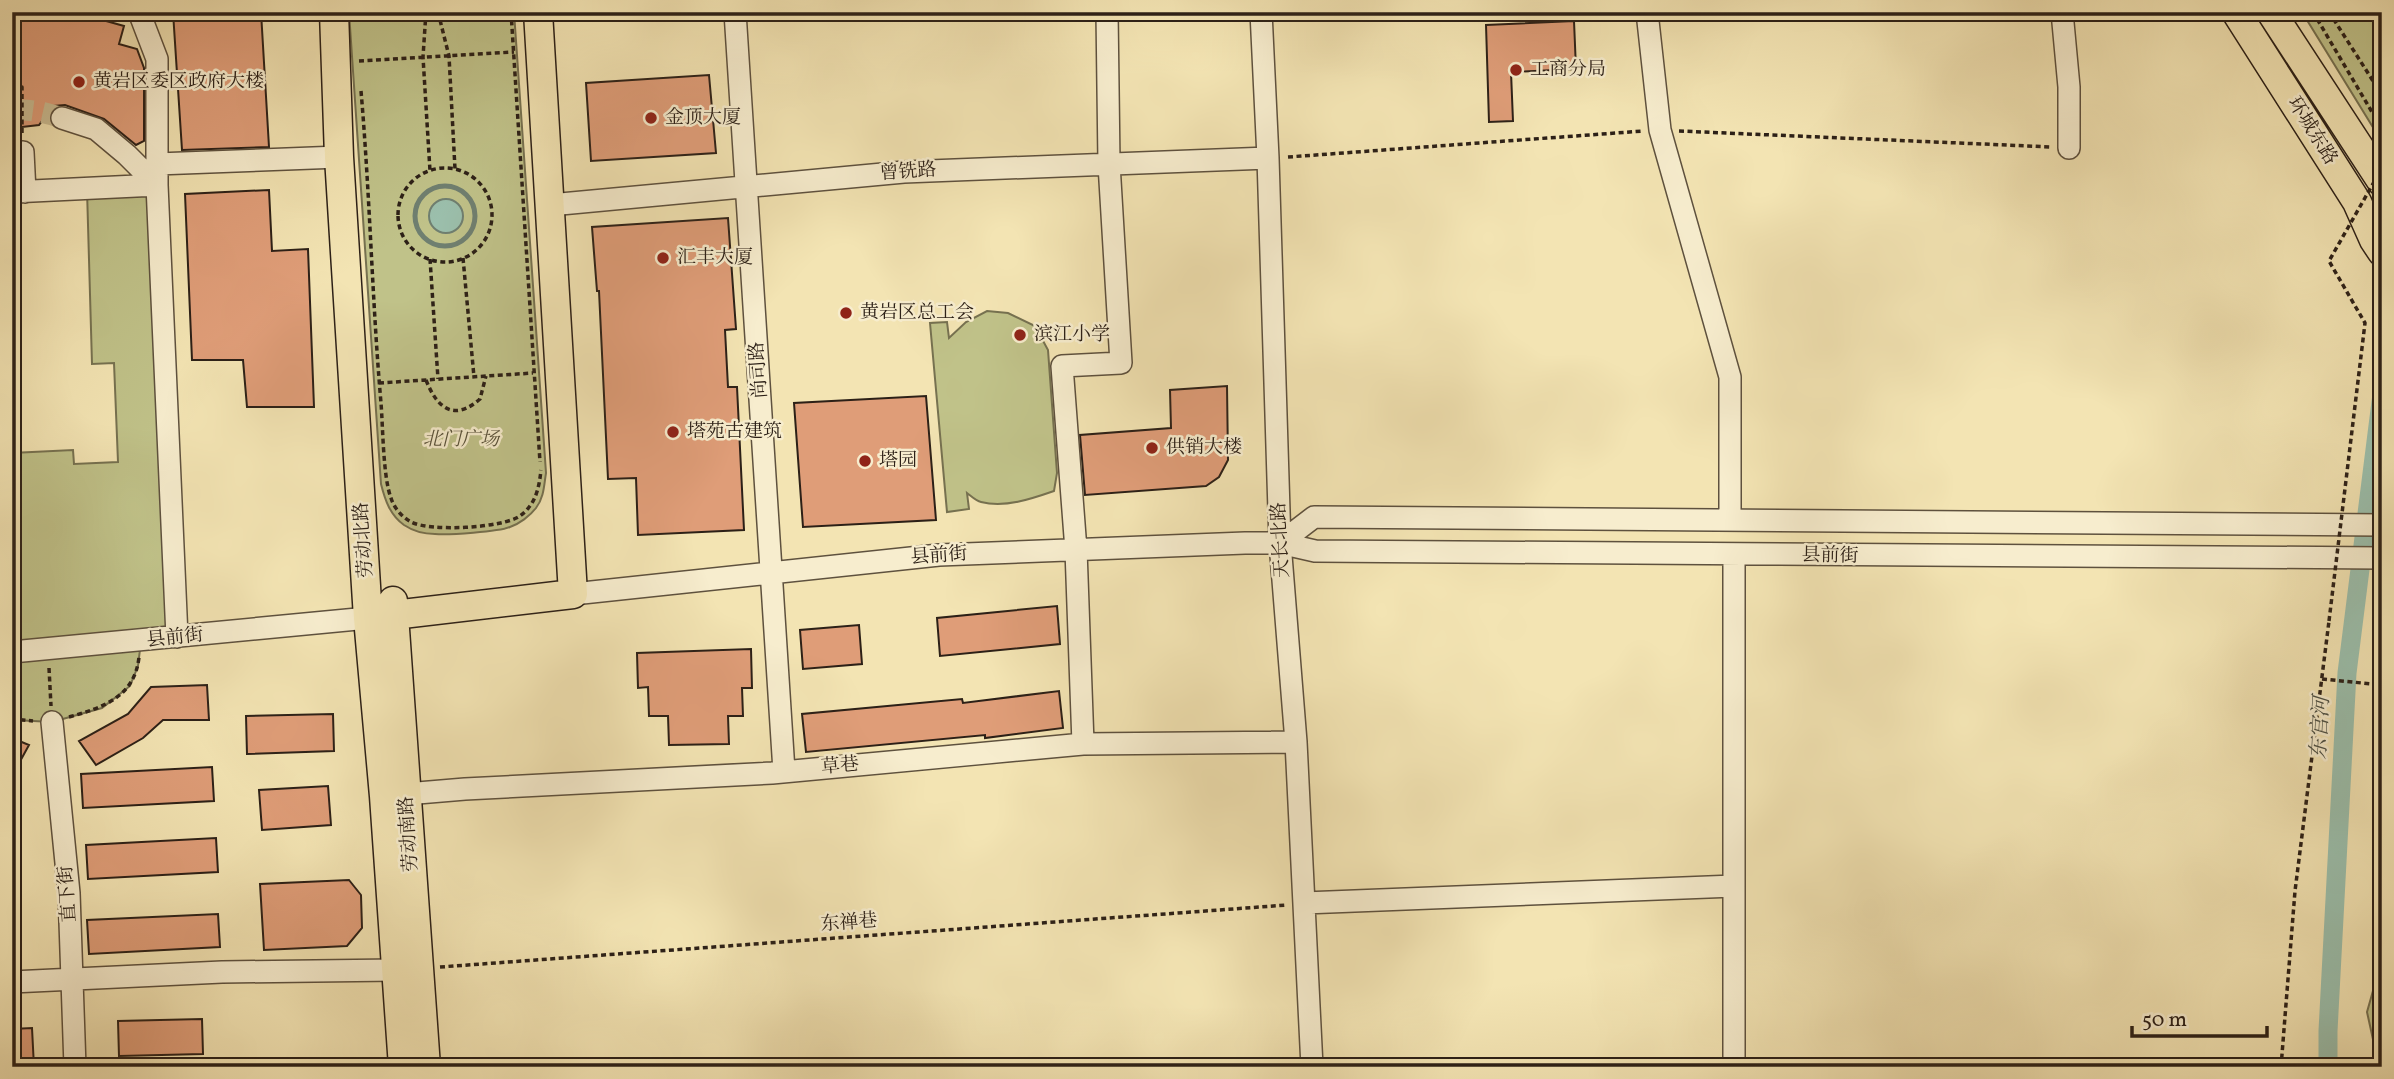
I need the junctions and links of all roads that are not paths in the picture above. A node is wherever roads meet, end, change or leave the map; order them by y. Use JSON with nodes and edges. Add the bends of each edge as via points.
{"nodes":[{"id":1,"x":139,"y":12,"type":"edge"},
{"id":2,"x":334,"y":12,"type":"edge"},
{"id":3,"x":538,"y":12,"type":"edge"},
{"id":4,"x":735,"y":12,"type":"edge"},
{"id":5,"x":1107,"y":12,"type":"edge"},
{"id":6,"x":1261,"y":12,"type":"edge"},
{"id":7,"x":1647,"y":12,"type":"edge"},
{"id":8,"x":2062,"y":12,"type":"edge"},
{"id":9,"x":2236,"y":12,"type":"edge"},
{"id":10,"x":2271,"y":12,"type":"edge"},
{"id":11,"x":62,"y":118,"type":"tunnel mouth"},
{"id":12,"x":2069,"y":148,"type":"dead end"},
{"id":13,"x":23,"y":152,"type":"road end"},
{"id":14,"x":339,"y":157,"type":"junction"},
{"id":15,"x":1268,"y":158,"type":"junction"},
{"id":16,"x":1109,"y":164,"type":"junction"},
{"id":17,"x":157,"y":174,"type":"junction"},
{"id":18,"x":2382,"y":182,"type":"edge"},
{"id":19,"x":747,"y":186,"type":"junction"},
{"id":20,"x":19,"y":192,"type":"edge"},
{"id":21,"x":550,"y":205,"type":"junction"},
{"id":22,"x":2382,"y":252,"type":"edge"},
{"id":23,"x":1730,"y":520,"type":"junction"},
{"id":24,"x":2382,"y":526,"type":"edge"},
{"id":25,"x":1280,"y":543,"type":"junction"},
{"id":26,"x":1076,"y":550,"type":"junction"},
{"id":27,"x":1734,"y":555,"type":"junction"},
{"id":28,"x":2382,"y":558,"type":"edge"},
{"id":29,"x":773,"y":572,"type":"junction"},
{"id":30,"x":582,"y":589,"type":"junction"},
{"id":31,"x":381,"y":610,"type":"junction"},
{"id":32,"x":177,"y":638,"type":"junction"},
{"id":33,"x":12,"y":652,"type":"edge"},
{"id":34,"x":52,"y":722,"type":"road end"},
{"id":35,"x":1296,"y":742,"type":"junction"},
{"id":36,"x":1083,"y":744,"type":"junction"},
{"id":37,"x":784,"y":771,"type":"junction"},
{"id":38,"x":395,"y":795,"type":"junction"},
{"id":39,"x":1734,"y":886,"type":"junction"},
{"id":40,"x":1304,"y":903,"type":"junction"},
{"id":41,"x":407,"y":969,"type":"junction"},
{"id":42,"x":72,"y":980,"type":"junction"},
{"id":43,"x":12,"y":982,"type":"edge"},
{"id":44,"x":75,"y":1067,"type":"edge"},
{"id":45,"x":403,"y":1067,"type":"edge"},
{"id":46,"x":426,"y":1067,"type":"edge"},
{"id":47,"x":1312,"y":1067,"type":"edge"},
{"id":48,"x":1734,"y":1067,"type":"edge"}],
"edges":[{"from":1,"to":17,"type":"street","via":[[157,59]]},
{"from":2,"to":14,"type":"main road","name":"劳动北路"},
{"from":3,"to":21,"type":"main road"},
{"from":4,"to":19,"type":"street","name":"尚司路"},
{"from":5,"to":16,"type":"street"},
{"from":6,"to":15,"type":"street","name":"天长北路"},
{"from":7,"to":23,"type":"street","via":[[1660,130],[1730,377]]},
{"from":8,"to":12,"type":"street"},
{"from":9,"to":22,"type":"main road","name":"环城东路","via":[[2357,202]]},
{"from":10,"to":18,"type":"main road","name":"环城东路"},
{"from":11,"to":17,"type":"street","via":[[96,129]]},
{"from":13,"to":20,"type":"street"},
{"from":14,"to":17,"type":"street"},
{"from":14,"to":31,"type":"main road","name":"劳动北路"},
{"from":15,"to":16,"type":"street","name":"曾铣路"},
{"from":15,"to":25,"type":"street","name":"天长北路"},
{"from":16,"to":19,"type":"street","name":"曾铣路","via":[[904,172]]},
{"from":16,"to":26,"type":"street","via":[[1121,363],[1062,366]]},
{"from":17,"to":20,"type":"street"},
{"from":17,"to":32,"type":"street"},
{"from":19,"to":21,"type":"street","name":"曾铣路"},
{"from":19,"to":29,"type":"street","name":"尚司路"},
{"from":21,"to":30,"type":"main road"},
{"from":23,"to":24,"type":"street","name":"县前街"},
{"from":23,"to":25,"type":"street","name":"县前街","via":[[1314,517]]},
{"from":25,"to":26,"type":"street","name":"县前街"},
{"from":25,"to":27,"type":"street","name":"县前街","via":[[1315,551]]},
{"from":25,"to":35,"type":"street","name":"天长北路"},
{"from":26,"to":29,"type":"street","name":"县前街","via":[[939,555]]},
{"from":26,"to":36,"type":"street"},
{"from":27,"to":28,"type":"street","name":"县前街"},
{"from":27,"to":39,"type":"street"},
{"from":29,"to":30,"type":"street","name":"县前街"},
{"from":29,"to":37,"type":"street","name":"尚司路"},
{"from":30,"to":31,"type":"main road","name":"县前街"},
{"from":31,"to":32,"type":"street","name":"县前街","via":[[337,621]]},
{"from":31,"to":38,"type":"main road","name":"劳动北路"},
{"from":32,"to":33,"type":"street","name":"县前街"},
{"from":34,"to":42,"type":"street","name":"直下街","via":[[69,893]]},
{"from":35,"to":36,"type":"street","name":"草巷"},
{"from":35,"to":40,"type":"street","name":"天长北路"},
{"from":36,"to":37,"type":"street","name":"草巷"},
{"from":37,"to":38,"type":"street","name":"草巷"},
{"from":38,"to":41,"type":"main road","name":"劳动北路"},
{"from":39,"to":40,"type":"street"},
{"from":39,"to":48,"type":"street"},
{"from":40,"to":47,"type":"street","name":"天长北路"},
{"from":41,"to":42,"type":"street"},
{"from":41,"to":45,"type":"main road","name":"劳动北路"},
{"from":41,"to":46,"type":"main road"},
{"from":42,"to":43,"type":"street"},
{"from":42,"to":44,"type":"street","name":"直下街"}]}
